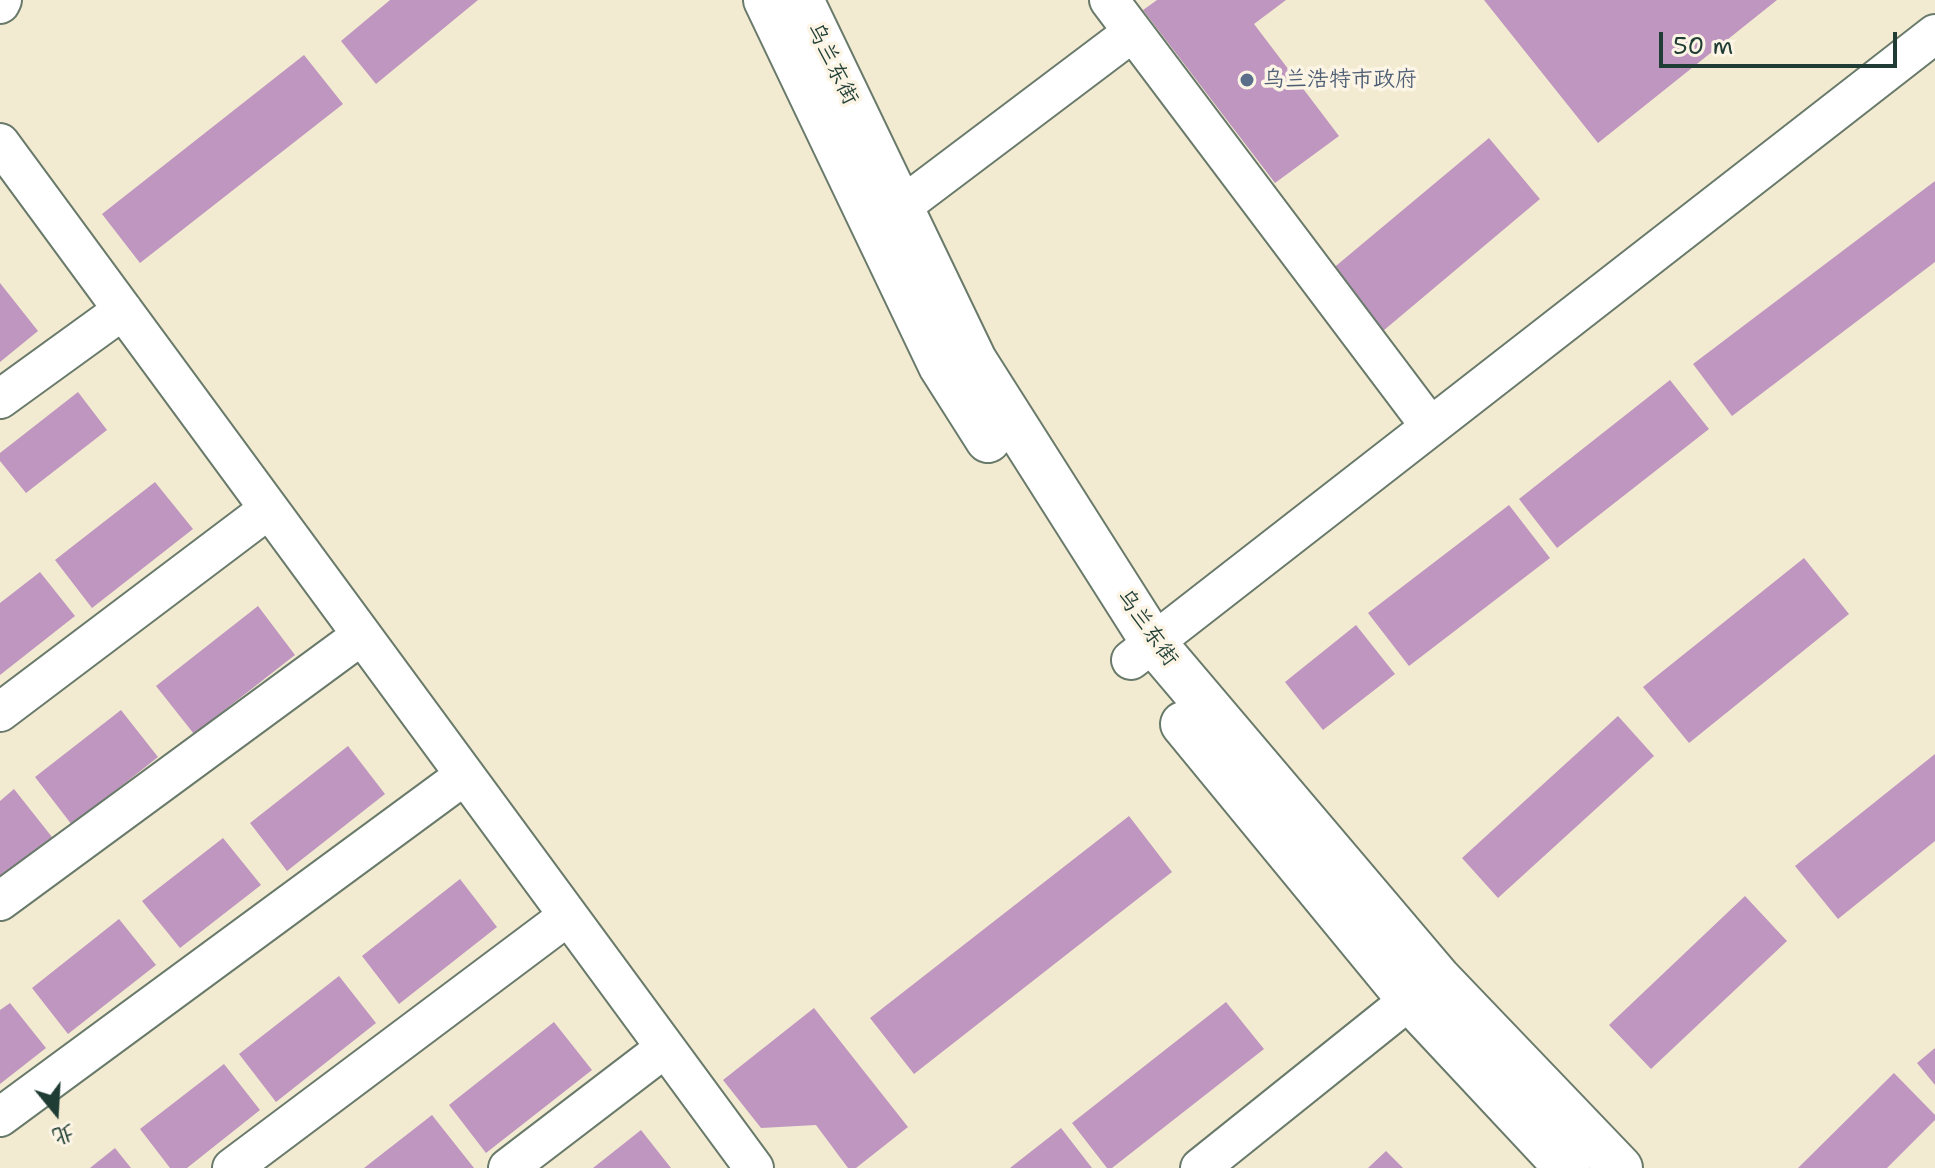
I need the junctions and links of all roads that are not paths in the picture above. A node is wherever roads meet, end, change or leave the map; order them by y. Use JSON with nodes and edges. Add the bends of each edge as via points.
{"nodes":[{"id":1,"x":766,"y":0,"type":"edge"},
{"id":2,"x":801,"y":0,"type":"edge"},
{"id":3,"x":1109,"y":0,"type":"edge"},
{"id":4,"x":1133,"y":32,"type":"junction"},
{"id":5,"x":1935,"y":34,"type":"edge"},
{"id":6,"x":0,"y":143,"type":"edge"},
{"id":7,"x":901,"y":207,"type":"junction"},
{"id":8,"x":123,"y":310,"type":"junction"},
{"id":9,"x":0,"y":399,"type":"edge"},
{"id":10,"x":1430,"y":426,"type":"junction"},
{"id":11,"x":269,"y":509,"type":"junction"},
{"id":12,"x":362,"y":635,"type":"junction"},
{"id":13,"x":1142,"y":651,"type":"junction"},
{"id":14,"x":0,"y":712,"type":"edge"},
{"id":15,"x":465,"y":775,"type":"junction"},
{"id":16,"x":0,"y":901,"type":"edge"},
{"id":17,"x":568,"y":916,"type":"junction"},
{"id":18,"x":1424,"y":989,"type":"junction"},
{"id":19,"x":665,"y":1048,"type":"junction"},
{"id":20,"x":0,"y":1117,"type":"edge"},
{"id":21,"x":232,"y":1168,"type":"edge"},
{"id":22,"x":508,"y":1168,"type":"edge"},
{"id":23,"x":754,"y":1168,"type":"edge"},
{"id":24,"x":1200,"y":1168,"type":"edge"},
{"id":25,"x":1567,"y":1168,"type":"edge"},
{"id":26,"x":1620,"y":1168,"type":"edge"}],
"edges":[{"from":1,"to":13,"type":"main road","name":"乌兰东街","via":[[941,366]]},
{"from":2,"to":7,"type":"main road","name":"乌兰东街"},
{"from":3,"to":4,"type":"street"},
{"from":4,"to":7,"type":"street"},
{"from":4,"to":10,"type":"street"},
{"from":5,"to":10,"type":"street"},
{"from":6,"to":8,"type":"street"},
{"from":7,"to":13,"type":"main road","name":"乌兰东街","via":[[974,360]]},
{"from":8,"to":9,"type":"street"},
{"from":8,"to":11,"type":"street"},
{"from":10,"to":13,"type":"street"},
{"from":11,"to":12,"type":"street"},
{"from":11,"to":14,"type":"street"},
{"from":12,"to":15,"type":"street"},
{"from":12,"to":16,"type":"street"},
{"from":13,"to":18,"type":"main road","name":"乌兰东街"},
{"from":15,"to":17,"type":"street"},
{"from":15,"to":20,"type":"street"},
{"from":17,"to":19,"type":"street"},
{"from":17,"to":21,"type":"street"},
{"from":18,"to":24,"type":"street"},
{"from":18,"to":25,"type":"main road","name":"乌兰东街"},
{"from":18,"to":26,"type":"main road","name":"乌兰东街"},
{"from":19,"to":22,"type":"street"},
{"from":19,"to":23,"type":"street"}]}
